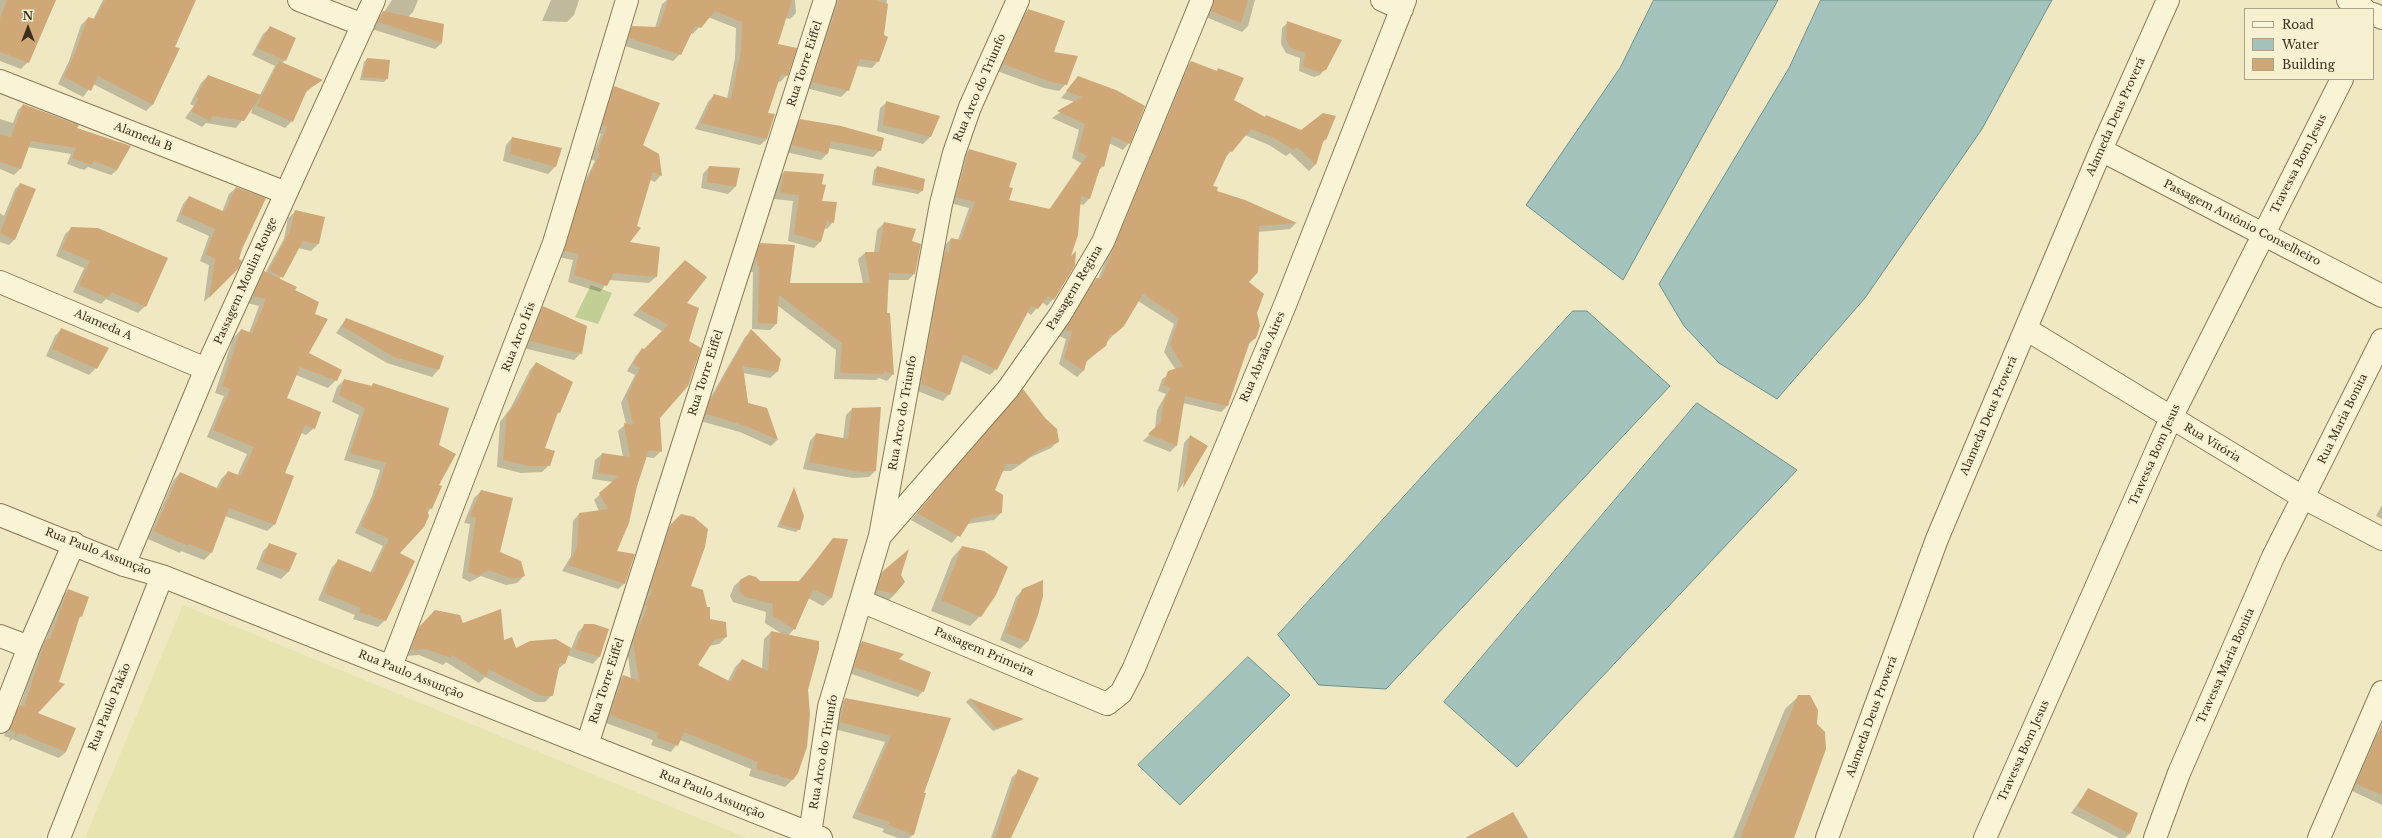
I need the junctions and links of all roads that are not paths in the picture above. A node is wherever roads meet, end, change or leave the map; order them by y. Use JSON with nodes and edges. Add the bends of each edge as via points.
{"nodes":[{"id":1,"x":300,"y":0,"type":"edge"},
{"id":2,"x":374,"y":0,"type":"edge"},
{"id":3,"x":627,"y":0,"type":"edge"},
{"id":4,"x":825,"y":0,"type":"edge"},
{"id":5,"x":1018,"y":0,"type":"edge"},
{"id":6,"x":1202,"y":0,"type":"edge"},
{"id":7,"x":1382,"y":0,"type":"edge"},
{"id":8,"x":2168,"y":0,"type":"edge"},
{"id":9,"x":2348,"y":0,"type":"edge"},
{"id":10,"x":1404,"y":5,"type":"edge"},
{"id":11,"x":2361,"y":8,"type":"edge"},
{"id":12,"x":363,"y":24,"type":"junction"},
{"id":13,"x":2341,"y":80,"type":"edge"},
{"id":14,"x":0,"y":81,"type":"edge"},
{"id":15,"x":2101,"y":150,"type":"junction"},
{"id":16,"x":286,"y":193,"type":"junction"},
{"id":17,"x":2264,"y":234,"type":"junction"},
{"id":18,"x":0,"y":282,"type":"edge"},
{"id":19,"x":2382,"y":296,"type":"edge"},
{"id":20,"x":2026,"y":329,"type":"junction"},
{"id":21,"x":2382,"y":340,"type":"edge"},
{"id":22,"x":206,"y":369,"type":"junction"},
{"id":23,"x":2171,"y":418,"type":"junction"},
{"id":24,"x":2304,"y":498,"type":"junction"},
{"id":25,"x":0,"y":515,"type":"edge"},
{"id":26,"x":880,"y":536,"type":"junction"},
{"id":27,"x":2382,"y":539,"type":"edge"},
{"id":28,"x":74,"y":543,"type":"junction"},
{"id":29,"x":124,"y":565,"type":"junction"},
{"id":30,"x":162,"y":576,"type":"junction"},
{"id":31,"x":861,"y":601,"type":"junction"},
{"id":32,"x":0,"y":636,"type":"edge"},
{"id":33,"x":29,"y":647,"type":"junction"},
{"id":34,"x":391,"y":666,"type":"junction"},
{"id":35,"x":2382,"y":692,"type":"edge"},
{"id":36,"x":1107,"y":704,"type":"joint"},
{"id":37,"x":0,"y":722,"type":"edge"},
{"id":38,"x":587,"y":745,"type":"junction"},
{"id":39,"x":815,"y":836,"type":"edge"},
{"id":40,"x":59,"y":838,"type":"edge"},
{"id":41,"x":1827,"y":838,"type":"edge"},
{"id":42,"x":1985,"y":838,"type":"edge"},
{"id":43,"x":2155,"y":838,"type":"edge"},
{"id":44,"x":2319,"y":838,"type":"edge"}],
"edges":[{"from":1,"to":12,"type":"street"},
{"from":2,"to":12,"type":"street","name":"Passagem Moulin Rouge"},
{"from":3,"to":34,"type":"street","name":"Rua Arco Íris","via":[[554,243]]},
{"from":4,"to":38,"type":"street","name":"Rua Torre Eiffel"},
{"from":5,"to":26,"type":"street","name":"Rua Arco do Triunfo","via":[[970,107],[954,153],[941,204]]},
{"from":6,"to":26,"type":"street","name":"Passagem Regina","via":[[1103,242],[1060,315],[1008,389]]},
{"from":7,"to":10,"type":"street"},
{"from":8,"to":15,"type":"street","name":"Alameda Deus Proverá"},
{"from":9,"to":11,"type":"street"},
{"from":10,"to":36,"type":"street","name":"Rua Abraão Aires","via":[[1285,305],[1134,668],[1121,693]]},
{"from":12,"to":16,"type":"street","name":"Passagem Moulin Rouge"},
{"from":13,"to":17,"type":"street","name":"Travessa Bom Jesus"},
{"from":14,"to":16,"type":"street","name":"Alameda B"},
{"from":15,"to":17,"type":"street","name":"Passagem Antônio Conselheiro"},
{"from":15,"to":20,"type":"street","name":"Alameda Deus Proverá"},
{"from":16,"to":22,"type":"street","name":"Passagem Moulin Rouge"},
{"from":17,"to":19,"type":"street","name":"Passagem Antônio Conselheiro"},
{"from":17,"to":23,"type":"street","name":"Travessa Bom Jesus"},
{"from":18,"to":22,"type":"street","name":"Alameda A"},
{"from":20,"to":23,"type":"street","name":"Rua Vitória"},
{"from":20,"to":41,"type":"street","name":"Alameda Deus Proverá","via":[[1937,539]]},
{"from":21,"to":24,"type":"street","name":"Rua Maria Bonita"},
{"from":22,"to":29,"type":"street","name":"Passagem Moulin Rouge"},
{"from":23,"to":24,"type":"street","name":"Rua Vitória"},
{"from":23,"to":42,"type":"street","name":"Travessa Bom Jesus"},
{"from":24,"to":27,"type":"street","name":"Rua Vitória"},
{"from":24,"to":43,"type":"street","name":"Travessa Maria Bonita","via":[[2273,557],[2179,773]]},
{"from":25,"to":28,"type":"street","name":"Rua Paulo Assunção"},
{"from":26,"to":31,"type":"street","name":"Rua Arco do Triunfo"},
{"from":28,"to":29,"type":"street","name":"Rua Paulo Assunção"},
{"from":28,"to":33,"type":"street"},
{"from":29,"to":30,"type":"street","name":"Rua Paulo Assunção"},
{"from":30,"to":34,"type":"street","name":"Rua Paulo Assunção"},
{"from":30,"to":40,"type":"street","name":"Rua Paulo Pakão"},
{"from":31,"to":36,"type":"street","name":"Passagem Primeira"},
{"from":31,"to":39,"type":"street","name":"Rua Arco do Triunfo","via":[[829,707]]},
{"from":32,"to":33,"type":"street"},
{"from":33,"to":37,"type":"street"},
{"from":34,"to":38,"type":"street","name":"Rua Paulo Assunção"},
{"from":35,"to":44,"type":"street"},
{"from":38,"to":39,"type":"street","name":"Rua Paulo Assunção"}]}
